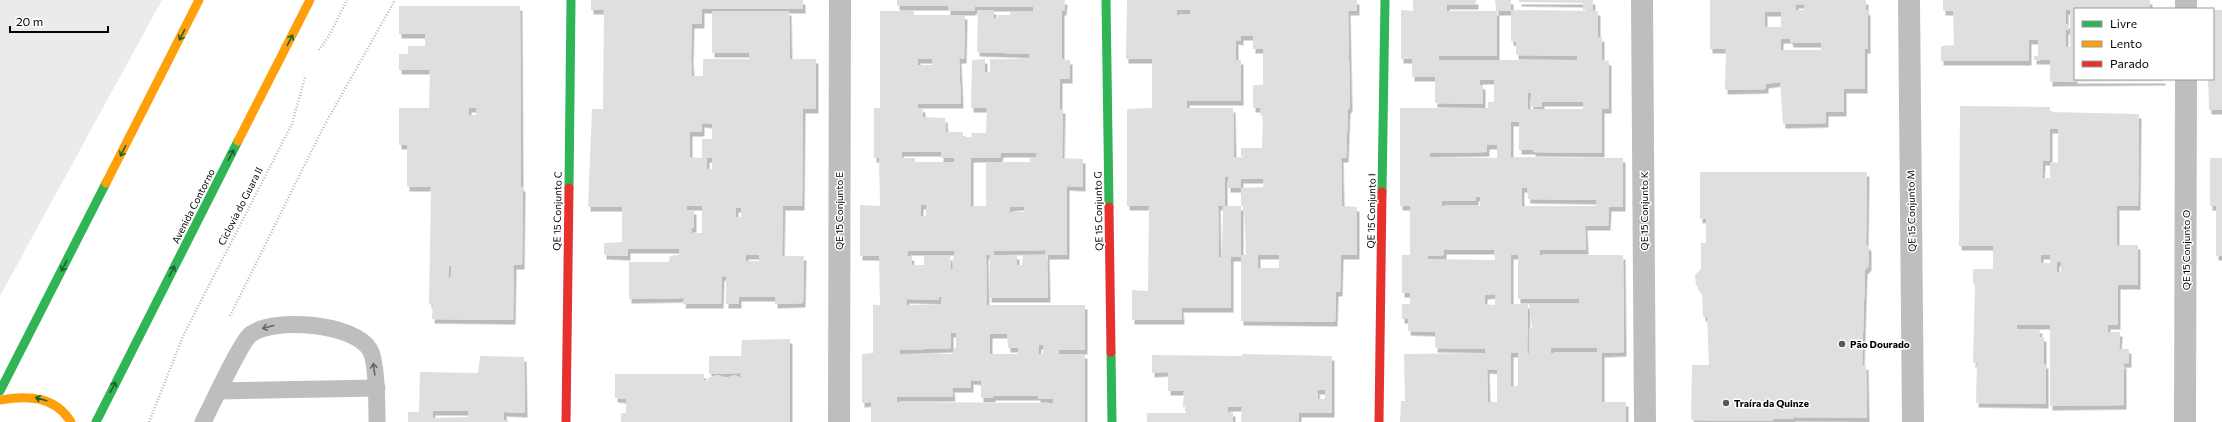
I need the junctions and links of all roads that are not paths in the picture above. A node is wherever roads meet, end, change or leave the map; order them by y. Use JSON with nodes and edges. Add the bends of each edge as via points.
{"nodes":[{"id":1,"x":199,"y":0,"type":"edge"},
{"id":2,"x":310,"y":0,"type":"edge"},
{"id":3,"x":571,"y":0,"type":"edge"},
{"id":4,"x":840,"y":0,"type":"edge"},
{"id":5,"x":1106,"y":0,"type":"edge"},
{"id":6,"x":1385,"y":0,"type":"edge"},
{"id":7,"x":1642,"y":0,"type":"edge"},
{"id":8,"x":1909,"y":0,"type":"edge"},
{"id":9,"x":2186,"y":80,"type":"edge"},
{"id":10,"x":376,"y":388,"type":"junction"},
{"id":11,"x":0,"y":391,"type":"edge"},
{"id":12,"x":219,"y":391,"type":"junction"},
{"id":13,"x":0,"y":400,"type":"edge"},
{"id":14,"x":71,"y":422,"type":"edge"},
{"id":15,"x":96,"y":422,"type":"edge"},
{"id":16,"x":203,"y":422,"type":"edge"},
{"id":17,"x":377,"y":422,"type":"edge"},
{"id":18,"x":566,"y":422,"type":"edge"},
{"id":19,"x":839,"y":422,"type":"edge"},
{"id":20,"x":1112,"y":422,"type":"edge"},
{"id":21,"x":1379,"y":422,"type":"edge"},
{"id":22,"x":1645,"y":422,"type":"edge"},
{"id":23,"x":1913,"y":422,"type":"edge"},
{"id":24,"x":2185,"y":422,"type":"edge"}],
"edges":[{"from":1,"to":11,"type":"street","one_way":true},
{"from":15,"to":2,"type":"street","name":"Avenida Contorno","one_way":true},
{"from":3,"to":18,"type":"street","name":"QE 15 Conjunto C"},
{"from":4,"to":19,"type":"street","name":"QE 15 Conjunto E"},
{"from":5,"to":20,"type":"street","name":"QE 15 Conjunto G"},
{"from":6,"to":21,"type":"street","name":"QE 15 Conjunto I"},
{"from":7,"to":22,"type":"street","name":"QE 15 Conjunto K"},
{"from":8,"to":23,"type":"street","name":"QE 15 Conjunto M"},
{"from":9,"to":24,"type":"street","name":"QE 15 Conjunto O"},
{"from":10,"to":12,"type":"lane"},
{"from":10,"to":12,"type":"lane","one_way":true,"via":[[371,350],[353,335],[324,326],[272,326],[250,335]]},
{"from":10,"to":17,"type":"lane"},
{"from":12,"to":16,"type":"lane"},
{"from":14,"to":13,"type":"street","one_way":true,"via":[[53,402],[33,396]]}]}
